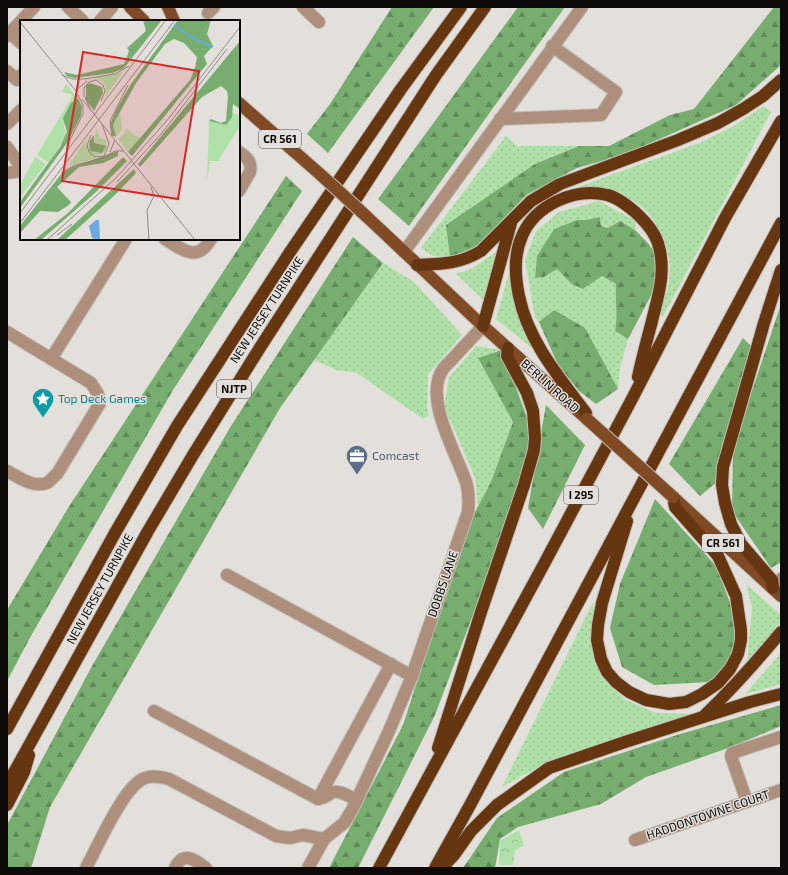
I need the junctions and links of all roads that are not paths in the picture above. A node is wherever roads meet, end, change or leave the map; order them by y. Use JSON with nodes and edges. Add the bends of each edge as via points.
{"nodes":[{"id":1,"x":34,"y":7,"type":"edge"},
{"id":2,"x":68,"y":7,"type":"edge"},
{"id":3,"x":112,"y":7,"type":"edge"},
{"id":4,"x":130,"y":7,"type":"edge"},
{"id":5,"x":168,"y":7,"type":"edge"},
{"id":6,"x":303,"y":7,"type":"edge"},
{"id":7,"x":461,"y":7,"type":"edge"},
{"id":8,"x":485,"y":7,"type":"edge"},
{"id":9,"x":582,"y":7,"type":"edge"},
{"id":10,"x":22,"y":20,"type":"edge"},
{"id":11,"x":82,"y":20,"type":"edge"},
{"id":12,"x":101,"y":20,"type":"edge"},
{"id":13,"x":143,"y":20,"type":"edge"},
{"id":14,"x":174,"y":20,"type":"edge"},
{"id":15,"x":20,"y":22,"type":"edge"},
{"id":16,"x":319,"y":22,"type":"dead end"},
{"id":17,"x":8,"y":35,"type":"edge"},
{"id":18,"x":20,"y":42,"type":"edge"},
{"id":19,"x":552,"y":46,"type":"junction"},
{"id":20,"x":7,"y":71,"type":"edge"},
{"id":21,"x":20,"y":77,"type":"edge"},
{"id":22,"x":781,"y":80,"type":"edge"},
{"id":23,"x":240,"y":104,"type":"edge"},
{"id":24,"x":20,"y":111,"type":"edge"},
{"id":25,"x":500,"y":119,"type":"junction"},
{"id":26,"x":781,"y":121,"type":"edge"},
{"id":27,"x":7,"y":124,"type":"edge"},
{"id":28,"x":7,"y":147,"type":"edge"},
{"id":29,"x":240,"y":153,"type":"edge"},
{"id":30,"x":20,"y":166,"type":"edge"},
{"id":31,"x":20,"y":171,"type":"edge"},
{"id":32,"x":7,"y":173,"type":"edge"},
{"id":33,"x":240,"y":188,"type":"edge"},
{"id":34,"x":512,"y":220,"type":"junction"},
{"id":35,"x":781,"y":223,"type":"edge"},
{"id":36,"x":125,"y":240,"type":"edge"},
{"id":37,"x":167,"y":240,"type":"edge"},
{"id":38,"x":210,"y":240,"type":"edge"},
{"id":39,"x":404,"y":252,"type":"junction"},
{"id":40,"x":417,"y":265,"type":"junction"},
{"id":41,"x":781,"y":270,"type":"edge"},
{"id":42,"x":483,"y":326,"type":"junction"},
{"id":43,"x":7,"y":332,"type":"edge"},
{"id":44,"x":508,"y":348,"type":"junction"},
{"id":45,"x":51,"y":360,"type":"junction"},
{"id":46,"x":633,"y":397,"type":"junction"},
{"id":47,"x":587,"y":419,"type":"junction"},
{"id":48,"x":7,"y":471,"type":"edge"},
{"id":49,"x":673,"y":497,"type":"junction"},
{"id":50,"x":633,"y":499,"type":"junction"},
{"id":51,"x":227,"y":575,"type":"dead end"},
{"id":52,"x":781,"y":579,"type":"edge"},
{"id":53,"x":777,"y":592,"type":"edge"},
{"id":54,"x":781,"y":632,"type":"edge"},
{"id":55,"x":391,"y":664,"type":"junction"},
{"id":56,"x":412,"y":676,"type":"junction"},
{"id":57,"x":781,"y":694,"type":"edge"},
{"id":58,"x":154,"y":711,"type":"dead end"},
{"id":59,"x":702,"y":717,"type":"junction"},
{"id":60,"x":7,"y":729,"type":"edge"},
{"id":61,"x":781,"y":737,"type":"edge"},
{"id":62,"x":32,"y":740,"type":"junction"},
{"id":63,"x":429,"y":775,"type":"junction"},
{"id":64,"x":7,"y":785,"type":"edge"},
{"id":65,"x":781,"y":790,"type":"edge"},
{"id":66,"x":318,"y":799,"type":"junction"},
{"id":67,"x":357,"y":800,"type":"junction"},
{"id":68,"x":747,"y":802,"type":"junction"},
{"id":69,"x":7,"y":805,"type":"edge"},
{"id":70,"x":324,"y":839,"type":"junction"},
{"id":71,"x":635,"y":840,"type":"dead end"},
{"id":72,"x":86,"y":868,"type":"edge"},
{"id":73,"x":175,"y":868,"type":"edge"},
{"id":74,"x":206,"y":868,"type":"edge"},
{"id":75,"x":308,"y":868,"type":"edge"},
{"id":76,"x":380,"y":868,"type":"edge"},
{"id":77,"x":435,"y":868,"type":"edge"},
{"id":78,"x":442,"y":868,"type":"edge"}],
"edges":[{"from":1,"to":10,"type":"street"},
{"from":2,"to":11,"type":"street"},
{"from":3,"to":12,"type":"street"},
{"from":4,"to":13,"type":"main road"},
{"from":5,"to":14,"type":"main road"},
{"from":6,"to":16,"type":"street"},
{"from":7,"to":60,"type":"highway","name":"NEW JERSEY TURNPIKE","number":"NJTP","via":[[401,89],[290,252],[177,426]]},
{"from":8,"to":62,"type":"highway","name":"NEW JERSEY TURNPIKE","number":"NJTP","via":[[436,75],[193,455]]},
{"from":9,"to":19,"type":"street"},
{"from":15,"to":17,"type":"street"},
{"from":17,"to":18,"type":"street"},
{"from":19,"to":25,"type":"street"},
{"from":19,"to":25,"type":"street","via":[[616,92],[601,115]]},
{"from":20,"to":21,"type":"street","via":[[17,80]]},
{"from":22,"to":34,"type":"highway","via":[[763,96],[718,123],[560,184],[531,201]]},
{"from":23,"to":39,"type":"main road","name":"BERLIN ROAD","number":"CR 561","bridge":true},
{"from":24,"to":27,"type":"street"},
{"from":25,"to":39,"type":"street"},
{"from":26,"to":46,"type":"highway","number":"I 295","via":[[725,218]]},
{"from":28,"to":30,"type":"street"},
{"from":29,"to":33,"type":"street","via":[[248,158],[251,167]]},
{"from":31,"to":32,"type":"street"},
{"from":34,"to":40,"type":"highway","via":[[482,251],[472,257],[450,263]]},
{"from":34,"to":42,"type":"highway"},
{"from":35,"to":50,"type":"highway"},
{"from":36,"to":45,"type":"street"},
{"from":37,"to":38,"type":"street","via":[[191,253],[202,250]]},
{"from":39,"to":40,"type":"main road","name":"BERLIN ROAD","number":"CR 561"},
{"from":40,"to":42,"type":"main road","name":"BERLIN ROAD","number":"CR 561"},
{"from":41,"to":53,"type":"highway","via":[[723,467],[722,485],[731,524],[741,544],[772,580]]},
{"from":42,"to":44,"type":"main road","name":"BERLIN ROAD","number":"CR 561"},
{"from":42,"to":56,"type":"street","name":"DOBBS LANE","via":[[443,369],[439,378],[437,399],[442,420],[466,483],[468,512]]},
{"from":43,"to":45,"type":"street"},
{"from":44,"to":47,"type":"main road","name":"BERLIN ROAD","number":"CR 561"},
{"from":44,"to":63,"type":"highway","via":[[507,356],[533,410],[534,450]]},
{"from":45,"to":48,"type":"street","via":[[90,383],[98,394],[100,403],[57,474],[47,482],[33,484]]},
{"from":46,"to":47,"type":"highway","via":[[662,283],[659,246],[642,218],[629,206],[609,195],[574,194],[538,212],[529,222],[521,236],[516,274],[519,296],[529,327],[546,358],[586,413]]},
{"from":46,"to":63,"type":"highway","number":"I 295"},
{"from":47,"to":49,"type":"main road","name":"BERLIN ROAD","number":"CR 561","bridge":true},
{"from":49,"to":50,"type":"highway","via":[[675,507],[718,556],[736,596],[741,640],[738,654],[730,669],[718,683],[686,702],[669,704],[646,700],[616,682],[607,672],[601,659],[597,640],[602,603]]},
{"from":49,"to":53,"type":"main road","name":"BERLIN ROAD","number":"CR 561"},
{"from":50,"to":77,"type":"highway"},
{"from":51,"to":55,"type":"street"},
{"from":52,"to":53,"type":"street"},
{"from":54,"to":59,"type":"highway","via":[[728,693]]},
{"from":55,"to":56,"type":"street"},
{"from":55,"to":66,"type":"street"},
{"from":56,"to":67,"type":"street","name":"DOBBS LANE"},
{"from":57,"to":59,"type":"highway"},
{"from":58,"to":66,"type":"street"},
{"from":59,"to":78,"type":"highway","via":[[549,768],[497,805],[471,830]]},
{"from":61,"to":68,"type":"street","via":[[732,754]]},
{"from":62,"to":64,"type":"highway","name":"NEW JERSEY TURNPIKE","number":"NJTP"},
{"from":62,"to":69,"type":"highway","via":[[24,772]]},
{"from":63,"to":76,"type":"highway","number":"I 295"},
{"from":65,"to":68,"type":"street","name":"HADDONTOWNE COURT"},
{"from":66,"to":67,"type":"street","via":[[339,792]]},
{"from":67,"to":70,"type":"street","name":"DOBBS LANE","via":[[344,823]]},
{"from":68,"to":71,"type":"street","name":"HADDONTOWNE COURT"},
{"from":70,"to":72,"type":"street","via":[[304,835],[290,838],[276,836],[169,779],[151,777],[136,783],[124,797]]},
{"from":70,"to":75,"type":"street"},
{"from":73,"to":74,"type":"street","via":[[178,862],[188,858]]}]}
